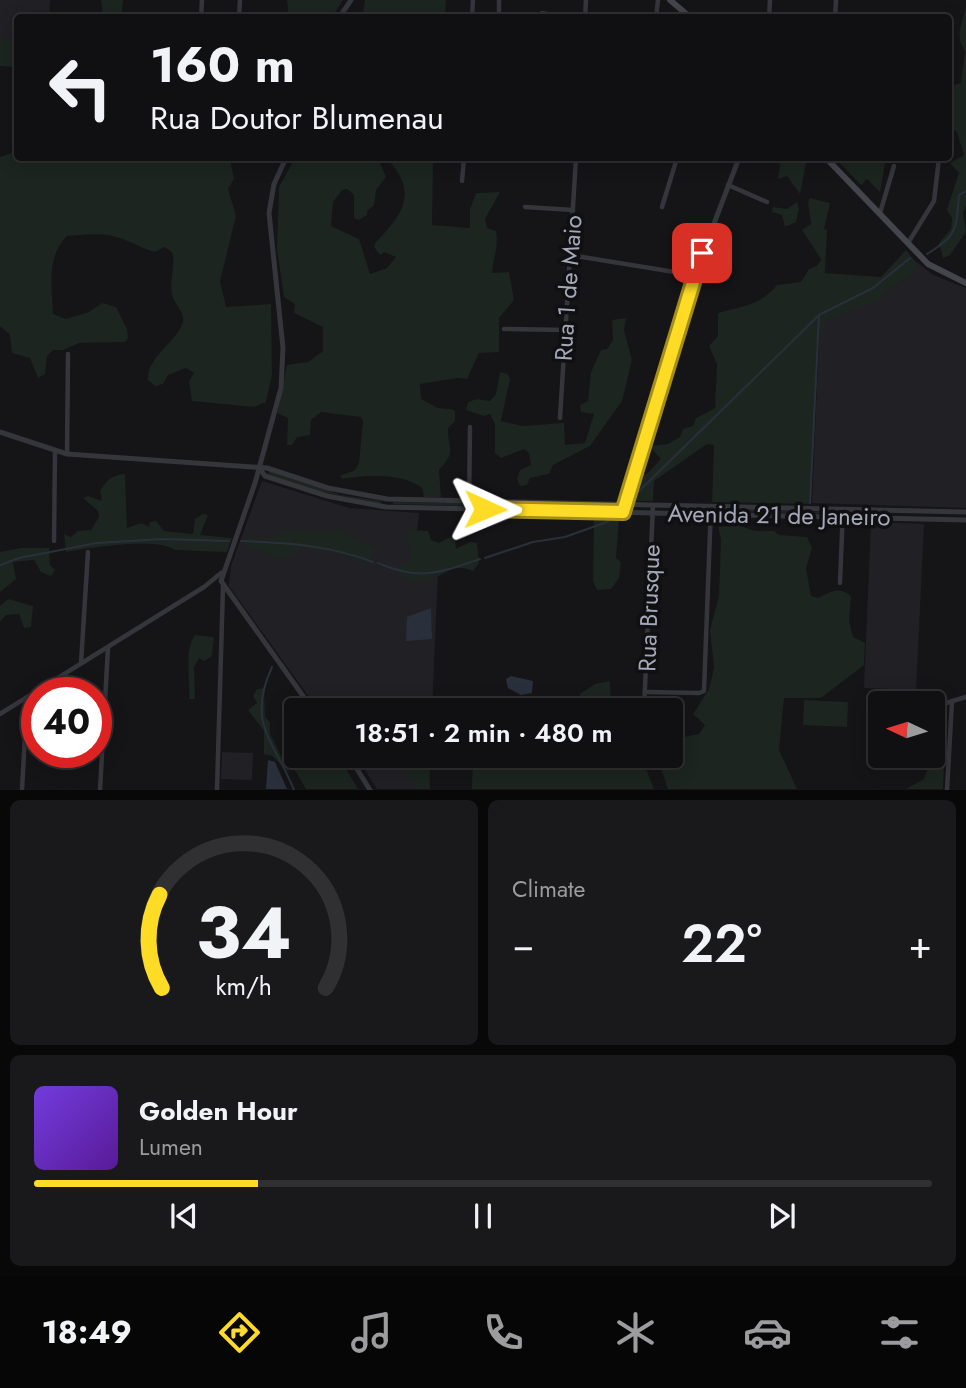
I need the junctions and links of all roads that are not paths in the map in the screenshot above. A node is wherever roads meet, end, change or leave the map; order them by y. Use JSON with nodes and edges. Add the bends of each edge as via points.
{"nodes":[{"id":1,"x":670,"y":0,"type":"edge"},
{"id":2,"x":542,"y":13,"type":"dead end"},
{"id":3,"x":547,"y":14,"type":"edge"},
{"id":4,"x":686,"y":14,"type":"edge"},
{"id":5,"x":285,"y":161,"type":"edge"},
{"id":6,"x":464,"y":161,"type":"edge"},
{"id":7,"x":576,"y":161,"type":"edge"},
{"id":8,"x":676,"y":161,"type":"edge"},
{"id":9,"x":737,"y":161,"type":"edge"},
{"id":10,"x":830,"y":161,"type":"edge"},
{"id":11,"x":939,"y":161,"type":"edge"},
{"id":12,"x":894,"y":166,"type":"dead end"},
{"id":13,"x":462,"y":181,"type":"dead end"},
{"id":14,"x":728,"y":185,"type":"junction"},
{"id":15,"x":767,"y":202,"type":"dead end"},
{"id":16,"x":525,"y":207,"type":"dead end"},
{"id":17,"x":662,"y":207,"type":"dead end"},
{"id":18,"x":573,"y":210,"type":"junction"},
{"id":19,"x":879,"y":214,"type":"junction"},
{"id":20,"x":908,"y":243,"type":"junction"},
{"id":21,"x":570,"y":255,"type":"junction"},
{"id":22,"x":693,"y":275,"type":"junction"},
{"id":23,"x":966,"y":283,"type":"edge"},
{"id":24,"x":504,"y":328,"type":"dead end"},
{"id":25,"x":566,"y":330,"type":"junction"},
{"id":26,"x":68,"y":354,"type":"dead end"},
{"id":27,"x":560,"y":418,"type":"dead end"},
{"id":28,"x":470,"y":426,"type":"dead end"},
{"id":29,"x":0,"y":432,"type":"edge"},
{"id":30,"x":55,"y":452,"type":"junction"},
{"id":31,"x":67,"y":454,"type":"junction"},
{"id":32,"x":260,"y":469,"type":"junction"},
{"id":33,"x":387,"y":499,"type":"junction"},
{"id":34,"x":470,"y":501,"type":"junction"},
{"id":35,"x":555,"y":503,"type":"junction"},
{"id":36,"x":625,"y":504,"type":"junction"},
{"id":37,"x":653,"y":505,"type":"junction"},
{"id":38,"x":711,"y":506,"type":"junction"},
{"id":39,"x":386,"y":507,"type":"junction"},
{"id":40,"x":469,"y":509,"type":"junction"},
{"id":41,"x":843,"y":509,"type":"junction"},
{"id":42,"x":554,"y":510,"type":"junction"},
{"id":43,"x":922,"y":511,"type":"junction"},
{"id":44,"x":623,"y":512,"type":"junction"},
{"id":45,"x":966,"y":512,"type":"edge"},
{"id":46,"x":653,"y":513,"type":"junction"},
{"id":47,"x":711,"y":514,"type":"junction"},
{"id":48,"x":843,"y":517,"type":"junction"},
{"id":49,"x":922,"y":519,"type":"junction"},
{"id":50,"x":966,"y":520,"type":"edge"},
{"id":51,"x":54,"y":541,"type":"dead end"},
{"id":52,"x":88,"y":552,"type":"dead end"},
{"id":53,"x":223,"y":571,"type":"junction"},
{"id":54,"x":840,"y":583,"type":"dead end"},
{"id":55,"x":223,"y":586,"type":"junction"},
{"id":56,"x":108,"y":647,"type":"junction"},
{"id":57,"x":81,"y":663,"type":"junction"},
{"id":58,"x":59,"y":677,"type":"edge"},
{"id":59,"x":645,"y":692,"type":"junction"},
{"id":60,"x":966,"y":697,"type":"edge"},
{"id":61,"x":304,"y":698,"type":"edge"},
{"id":62,"x":645,"y":698,"type":"edge"},
{"id":63,"x":21,"y":701,"type":"edge"},
{"id":64,"x":952,"y":701,"type":"junction"},
{"id":65,"x":945,"y":703,"type":"edge"},
{"id":66,"x":0,"y":714,"type":"edge"},
{"id":67,"x":23,"y":768,"type":"edge"},
{"id":68,"x":357,"y":768,"type":"edge"},
{"id":69,"x":22,"y":789,"type":"edge"},
{"id":70,"x":100,"y":789,"type":"edge"},
{"id":71,"x":216,"y":789,"type":"edge"},
{"id":72,"x":370,"y":789,"type":"edge"},
{"id":73,"x":947,"y":789,"type":"edge"}],
"edges":[{"from":1,"to":4,"type":"main road"},
{"from":2,"to":3,"type":"street"},
{"from":5,"to":32,"type":"street","via":[[274,184],[269,213],[283,368]]},
{"from":6,"to":13,"type":"street"},
{"from":7,"to":18,"type":"street","name":"Rua 1 de Maio"},
{"from":8,"to":17,"type":"street"},
{"from":9,"to":14,"type":"street"},
{"from":10,"to":19,"type":"main road"},
{"from":11,"to":20,"type":"street","via":[[934,201]]},
{"from":12,"to":19,"type":"street"},
{"from":14,"to":15,"type":"street"},
{"from":14,"to":22,"type":"street"},
{"from":16,"to":18,"type":"street"},
{"from":18,"to":21,"type":"street","name":"Rua 1 de Maio"},
{"from":19,"to":20,"type":"main road"},
{"from":20,"to":23,"type":"main road","via":[[932,267]]},
{"from":21,"to":22,"type":"street"},
{"from":21,"to":25,"type":"street","name":"Rua 1 de Maio"},
{"from":22,"to":36,"type":"street"},
{"from":24,"to":25,"type":"street"},
{"from":25,"to":27,"type":"street","name":"Rua 1 de Maio"},
{"from":26,"to":31,"type":"street"},
{"from":28,"to":34,"type":"street"},
{"from":29,"to":30,"type":"street"},
{"from":30,"to":31,"type":"street"},
{"from":30,"to":51,"type":"street"},
{"from":31,"to":32,"type":"street"},
{"from":32,"to":33,"type":"street","name":"Avenida 21 de Janeiro","via":[[341,492]]},
{"from":32,"to":39,"type":"street","name":"Avenida 21 de Janeiro","via":[[315,493]]},
{"from":32,"to":53,"type":"street"},
{"from":33,"to":34,"type":"street","name":"Avenida 21 de Janeiro"},
{"from":33,"to":39,"type":"street"},
{"from":34,"to":35,"type":"street","name":"Avenida 21 de Janeiro"},
{"from":34,"to":40,"type":"street"},
{"from":35,"to":36,"type":"street","name":"Avenida 21 de Janeiro"},
{"from":35,"to":42,"type":"street"},
{"from":36,"to":37,"type":"street","name":"Avenida 21 de Janeiro"},
{"from":36,"to":44,"type":"street"},
{"from":37,"to":38,"type":"street","name":"Avenida 21 de Janeiro"},
{"from":37,"to":46,"type":"street","name":"Rua Brusque"},
{"from":38,"to":41,"type":"street","name":"Avenida 21 de Janeiro"},
{"from":38,"to":47,"type":"street"},
{"from":39,"to":40,"type":"street","name":"Avenida 21 de Janeiro"},
{"from":40,"to":42,"type":"street","name":"Avenida 21 de Janeiro"},
{"from":41,"to":43,"type":"street","name":"Avenida 21 de Janeiro"},
{"from":41,"to":48,"type":"street"},
{"from":42,"to":44,"type":"street","name":"Avenida 21 de Janeiro"},
{"from":43,"to":45,"type":"street","name":"Avenida 21 de Janeiro"},
{"from":43,"to":49,"type":"street"},
{"from":44,"to":46,"type":"street","name":"Avenida 21 de Janeiro"},
{"from":46,"to":47,"type":"street","name":"Avenida 21 de Janeiro"},
{"from":46,"to":59,"type":"street","name":"Rua Brusque"},
{"from":47,"to":48,"type":"street","name":"Avenida 21 de Janeiro"},
{"from":47,"to":59,"type":"street","via":[[703,692]]},
{"from":48,"to":49,"type":"street","name":"Avenida 21 de Janeiro"},
{"from":48,"to":54,"type":"street"},
{"from":49,"to":50,"type":"street","name":"Avenida 21 de Janeiro"},
{"from":52,"to":57,"type":"street"},
{"from":53,"to":55,"type":"street"},
{"from":53,"to":56,"type":"street"},
{"from":55,"to":61,"type":"street"},
{"from":55,"to":71,"type":"street"},
{"from":56,"to":57,"type":"street"},
{"from":56,"to":70,"type":"street"},
{"from":57,"to":58,"type":"street"},
{"from":59,"to":62,"type":"street","name":"Rua Brusque"},
{"from":60,"to":64,"type":"street"},
{"from":63,"to":66,"type":"street"},
{"from":64,"to":65,"type":"street"},
{"from":64,"to":73,"type":"street"},
{"from":67,"to":69,"type":"street"},
{"from":68,"to":72,"type":"street"}]}
